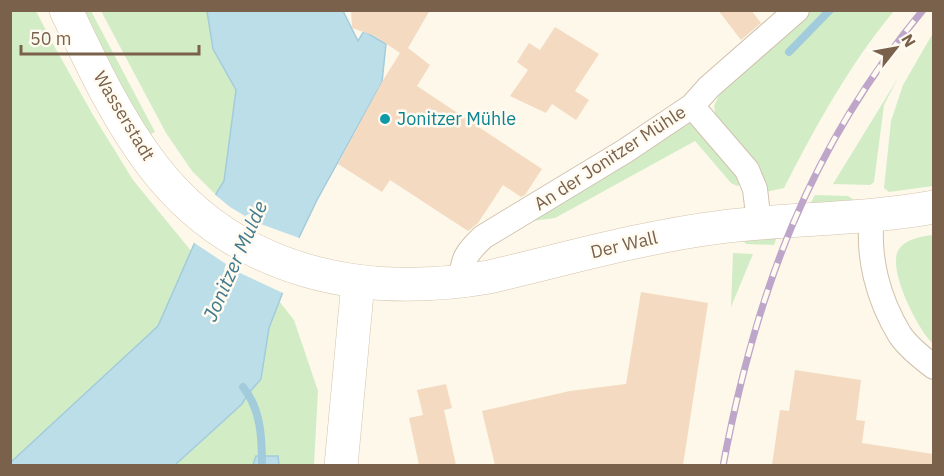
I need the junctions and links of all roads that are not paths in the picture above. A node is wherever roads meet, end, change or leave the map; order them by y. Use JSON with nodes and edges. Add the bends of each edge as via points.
{"nodes":[{"id":1,"x":66,"y":10,"type":"edge"},
{"id":2,"x":797,"y":10,"type":"edge"},
{"id":3,"x":692,"y":106,"type":"junction"},
{"id":4,"x":933,"y":207,"type":"edge"},
{"id":5,"x":872,"y":215,"type":"junction"},
{"id":6,"x":759,"y":223,"type":"junction"},
{"id":7,"x":317,"y":274,"type":"joint"},
{"id":8,"x":358,"y":282,"type":"junction"},
{"id":9,"x":462,"y":282,"type":"junction"},
{"id":10,"x":933,"y":368,"type":"edge"},
{"id":11,"x":341,"y":465,"type":"edge"}],
"edges":[{"from":1,"to":7,"type":"main road","name":"Wasserstadt","via":[[137,144],[178,196],[234,240]]},
{"from":2,"to":3,"type":"street","name":"An der Jonitzer Mühle"},
{"from":3,"to":6,"type":"street","via":[[747,170],[755,189]]},
{"from":3,"to":9,"type":"street","name":"An der Jonitzer Mühle","via":[[483,237],[465,256]]},
{"from":4,"to":5,"type":"main road","name":"Der Wall"},
{"from":5,"to":6,"type":"main road","name":"Der Wall"},
{"from":5,"to":10,"type":"street","via":[[870,253],[887,309],[901,336]]},
{"from":6,"to":9,"type":"main road","name":"Der Wall","via":[[661,236]]},
{"from":7,"to":8,"type":"main road","name":"Der Wall"},
{"from":8,"to":9,"type":"main road","name":"Der Wall"},
{"from":8,"to":11,"type":"main road"}]}
